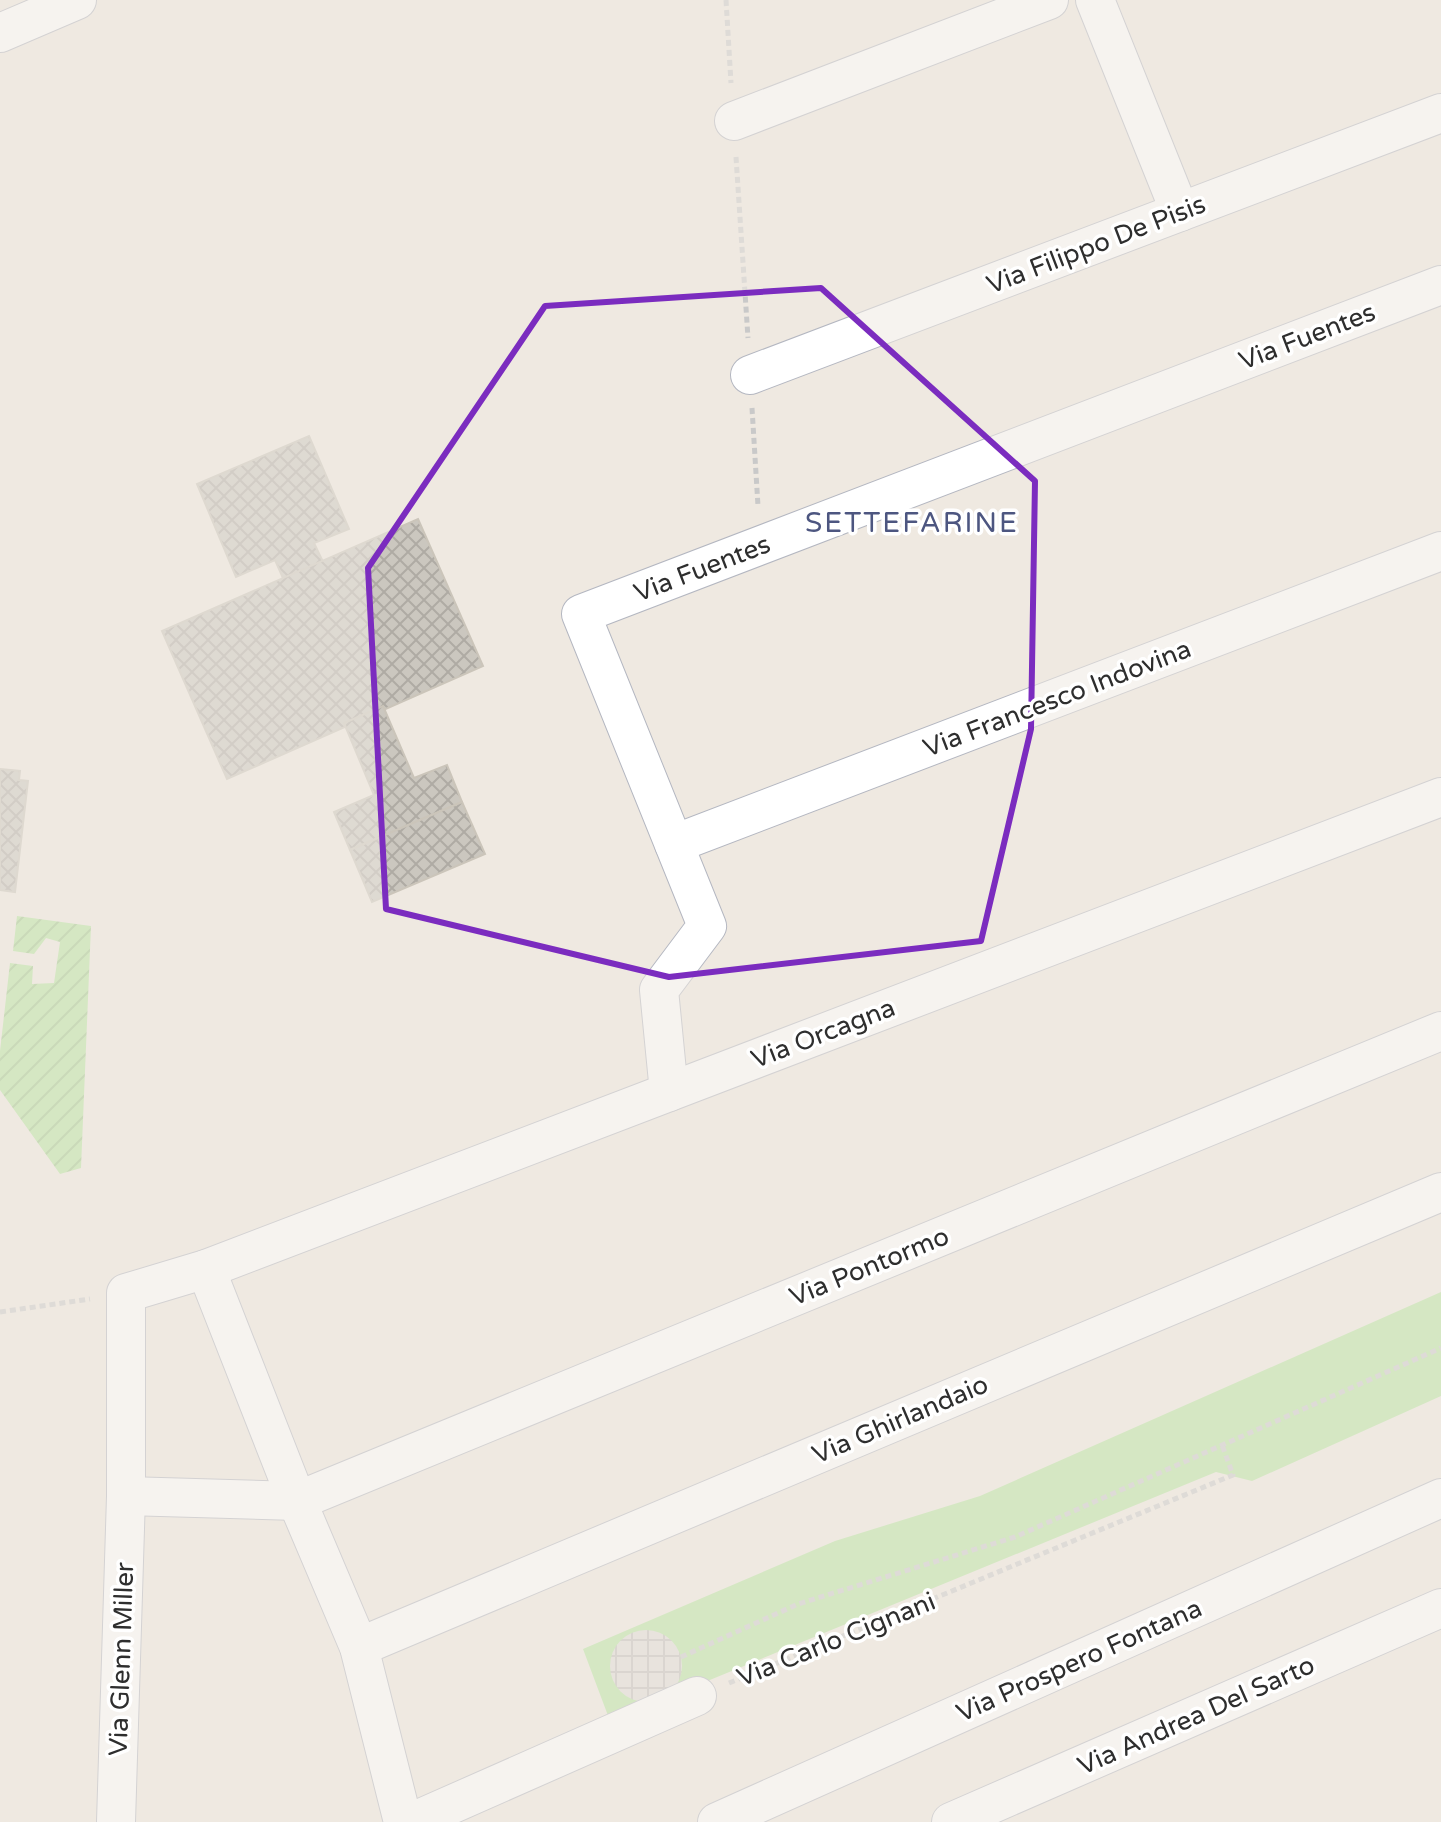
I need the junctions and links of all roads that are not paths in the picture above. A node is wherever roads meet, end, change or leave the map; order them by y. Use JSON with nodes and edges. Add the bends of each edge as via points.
{"nodes":[{"id":1,"x":77,"y":0,"type":"edge"},
{"id":2,"x":1049,"y":0,"type":"edge"},
{"id":3,"x":1095,"y":0,"type":"edge"},
{"id":4,"x":0,"y":33,"type":"edge"},
{"id":5,"x":1441,"y":113,"type":"edge"},
{"id":6,"x":734,"y":121,"type":"road end"},
{"id":7,"x":1180,"y":212,"type":"junction"},
{"id":8,"x":1441,"y":285,"type":"edge"},
{"id":9,"x":750,"y":375,"type":"road end"},
{"id":10,"x":1441,"y":551,"type":"edge"},
{"id":11,"x":1441,"y":797,"type":"edge"},
{"id":12,"x":674,"y":844,"type":"junction"},
{"id":13,"x":1441,"y":1031,"type":"edge"},
{"id":14,"x":669,"y":1092,"type":"junction"},
{"id":15,"x":1441,"y":1192,"type":"edge"},
{"id":16,"x":206,"y":1269,"type":"junction"},
{"id":17,"x":126,"y":1293,"type":"joint"},
{"id":18,"x":126,"y":1496,"type":"junction"},
{"id":19,"x":1441,"y":1498,"type":"edge"},
{"id":20,"x":297,"y":1501,"type":"junction"},
{"id":21,"x":1441,"y":1608,"type":"edge"},
{"id":22,"x":359,"y":1647,"type":"junction"},
{"id":23,"x":697,"y":1696,"type":"road end"},
{"id":24,"x":116,"y":1822,"type":"edge"},
{"id":25,"x":403,"y":1822,"type":"edge"},
{"id":26,"x":412,"y":1822,"type":"edge"},
{"id":27,"x":717,"y":1822,"type":"edge"},
{"id":28,"x":951,"y":1822,"type":"edge"}],
"edges":[{"from":1,"to":4,"type":"street"},
{"from":2,"to":6,"type":"street"},
{"from":3,"to":7,"type":"street"},
{"from":5,"to":7,"type":"street","name":"Via Filippo De Pisis"},
{"from":7,"to":9,"type":"street","name":"Via Filippo De Pisis"},
{"from":8,"to":12,"type":"street","name":"Via Fuentes","via":[[581,614]]},
{"from":10,"to":12,"type":"street","name":"Via Francesco Indovina"},
{"from":11,"to":14,"type":"street","name":"Via Orcagna"},
{"from":12,"to":14,"type":"street","name":"Via Fuentes","via":[[707,926],[659,990]]},
{"from":13,"to":20,"type":"street","name":"Via Pontormo"},
{"from":14,"to":16,"type":"street","name":"Via Orcagna"},
{"from":15,"to":22,"type":"street","name":"Via Ghirlandaio"},
{"from":16,"to":17,"type":"street","name":"Via Orcagna"},
{"from":16,"to":20,"type":"street"},
{"from":17,"to":18,"type":"street","name":"Via Glenn Miller"},
{"from":18,"to":20,"type":"street"},
{"from":18,"to":24,"type":"street","name":"Via Glenn Miller"},
{"from":19,"to":27,"type":"street","name":"Via Prospero Fontana"},
{"from":20,"to":22,"type":"street"},
{"from":21,"to":28,"type":"street","name":"Via Andrea Del Sarto"},
{"from":22,"to":25,"type":"street"},
{"from":23,"to":26,"type":"street"}]}
